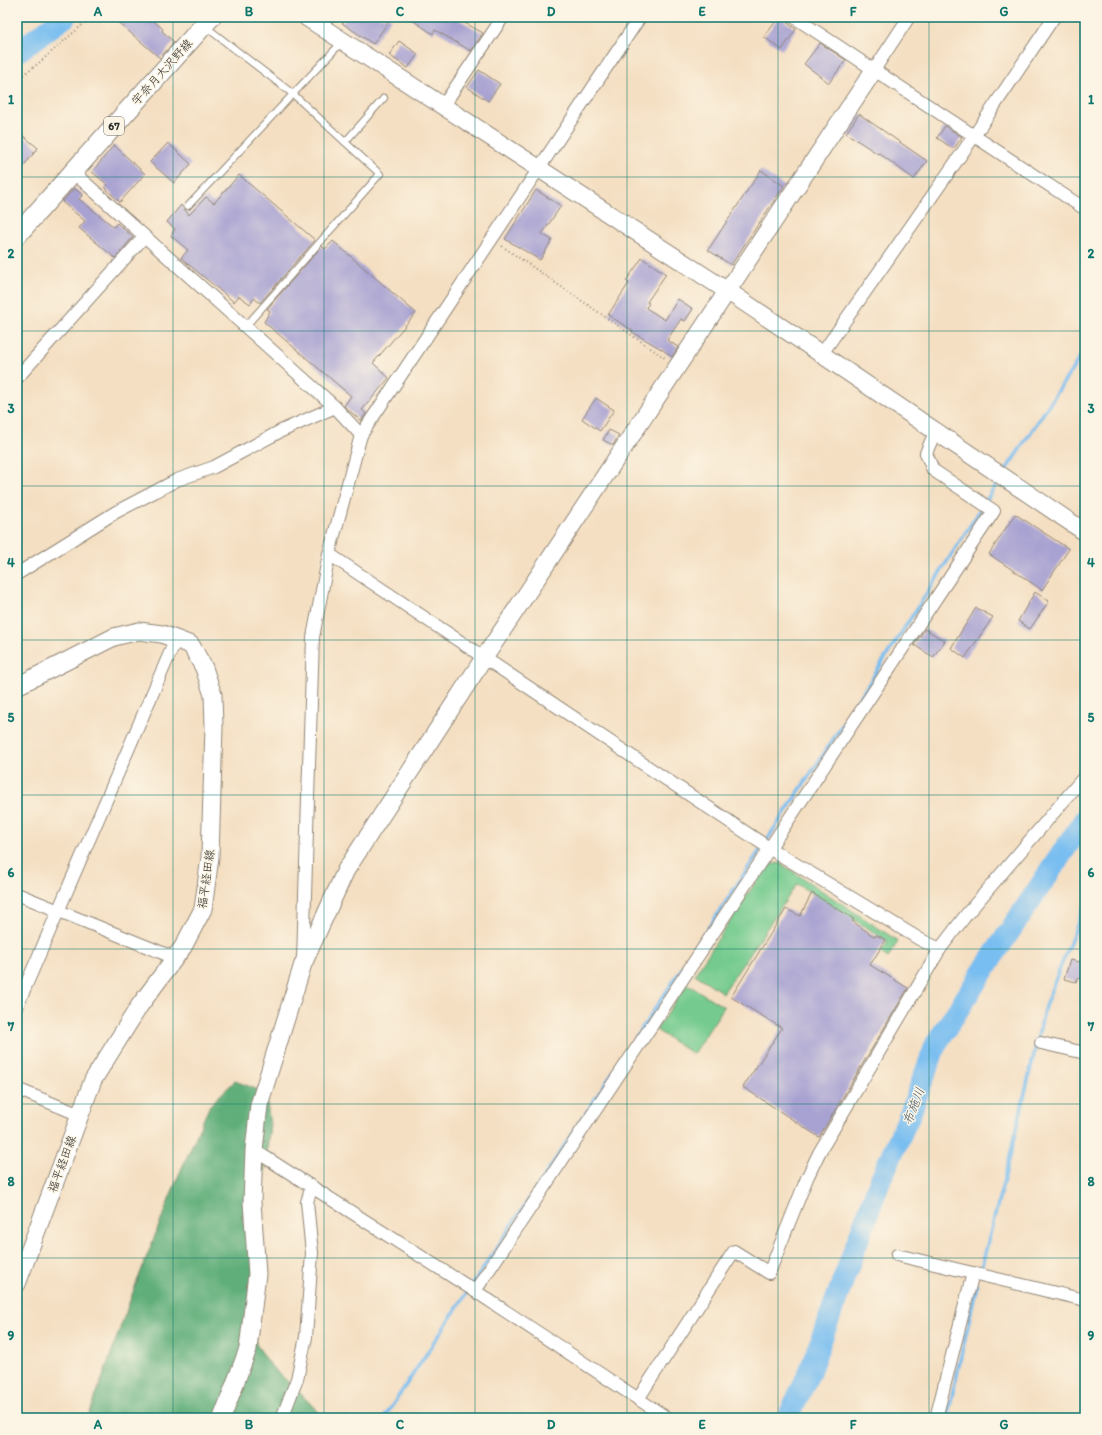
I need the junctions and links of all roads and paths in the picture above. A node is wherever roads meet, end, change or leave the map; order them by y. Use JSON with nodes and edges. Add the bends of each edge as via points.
{"nodes":[{"id":1,"x":92,"y":17,"type":"edge"},
{"id":2,"x":306,"y":17,"type":"edge"},
{"id":3,"x":503,"y":17,"type":"edge"},
{"id":4,"x":640,"y":17,"type":"edge"},
{"id":5,"x":794,"y":17,"type":"edge"},
{"id":6,"x":909,"y":17,"type":"edge"},
{"id":7,"x":1054,"y":17,"type":"edge"},
{"id":8,"x":207,"y":21,"type":"edge"},
{"id":9,"x":343,"y":41,"type":"junction"},
{"id":10,"x":874,"y":70,"type":"junction"},
{"id":11,"x":17,"y":80,"type":"edge"},
{"id":12,"x":293,"y":94,"type":"junction"},
{"id":13,"x":384,"y":98,"type":"dead end"},
{"id":14,"x":443,"y":106,"type":"junction"},
{"id":15,"x":974,"y":136,"type":"junction"},
{"id":16,"x":345,"y":142,"type":"junction"},
{"id":17,"x":538,"y":168,"type":"junction"},
{"id":18,"x":73,"y":172,"type":"junction"},
{"id":19,"x":188,"y":206,"type":"dead end"},
{"id":20,"x":1085,"y":209,"type":"edge"},
{"id":21,"x":17,"y":235,"type":"edge"},
{"id":22,"x":144,"y":237,"type":"junction"},
{"id":23,"x":491,"y":239,"type":"junction"},
{"id":24,"x":728,"y":291,"type":"junction"},
{"id":25,"x":246,"y":327,"type":"junction"},
{"id":26,"x":821,"y":355,"type":"junction"},
{"id":27,"x":677,"y":366,"type":"junction"},
{"id":28,"x":17,"y":378,"type":"edge"},
{"id":29,"x":334,"y":407,"type":"junction"},
{"id":30,"x":935,"y":432,"type":"junction"},
{"id":31,"x":361,"y":435,"type":"junction"},
{"id":32,"x":1085,"y":532,"type":"edge"},
{"id":33,"x":329,"y":554,"type":"junction"},
{"id":34,"x":17,"y":574,"type":"edge"},
{"id":35,"x":176,"y":639,"type":"junction"},
{"id":36,"x":484,"y":658,"type":"junction"},
{"id":37,"x":17,"y":686,"type":"edge"},
{"id":38,"x":1085,"y":776,"type":"edge"},
{"id":39,"x":769,"y":848,"type":"junction"},
{"id":40,"x":17,"y":894,"type":"edge"},
{"id":41,"x":58,"y":911,"type":"junction"},
{"id":42,"x":940,"y":950,"type":"junction"},
{"id":43,"x":175,"y":958,"type":"junction"},
{"id":44,"x":303,"y":964,"type":"junction"},
{"id":45,"x":17,"y":1006,"type":"edge"},
{"id":46,"x":1041,"y":1043,"type":"dead end"},
{"id":47,"x":1085,"y":1053,"type":"edge"},
{"id":48,"x":17,"y":1089,"type":"edge"},
{"id":49,"x":80,"y":1115,"type":"junction"},
{"id":50,"x":254,"y":1150,"type":"junction"},
{"id":51,"x":312,"y":1186,"type":"junction"},
{"id":52,"x":898,"y":1255,"type":"dead end"},
{"id":53,"x":973,"y":1273,"type":"junction"},
{"id":54,"x":17,"y":1284,"type":"edge"},
{"id":55,"x":475,"y":1291,"type":"junction"},
{"id":56,"x":1085,"y":1300,"type":"edge"},
{"id":57,"x":638,"y":1399,"type":"junction"},
{"id":58,"x":660,"y":1416,"type":"edge"},
{"id":59,"x":222,"y":1418,"type":"edge"},
{"id":60,"x":282,"y":1418,"type":"edge"},
{"id":61,"x":936,"y":1418,"type":"edge"}],
"edges":[{"from":1,"to":11,"type":"path"},
{"from":2,"to":9,"type":"street"},
{"from":3,"to":14,"type":"street"},
{"from":4,"to":17,"type":"street"},
{"from":5,"to":10,"type":"street"},
{"from":6,"to":10,"type":"street"},
{"from":7,"to":15,"type":"street"},
{"from":8,"to":12,"type":"lane"},
{"from":8,"to":18,"type":"main road","name":"宇奈月大沢野線","number":"67"},
{"from":9,"to":12,"type":"lane"},
{"from":9,"to":14,"type":"street"},
{"from":10,"to":15,"type":"street"},
{"from":10,"to":24,"type":"street"},
{"from":12,"to":16,"type":"lane"},
{"from":12,"to":19,"type":"lane"},
{"from":13,"to":16,"type":"lane"},
{"from":14,"to":17,"type":"street"},
{"from":15,"to":20,"type":"street"},
{"from":15,"to":26,"type":"street"},
{"from":16,"to":25,"type":"lane","via":[[380,174]]},
{"from":17,"to":23,"type":"street"},
{"from":17,"to":24,"type":"street"},
{"from":18,"to":21,"type":"main road","name":"宇奈月大沢野線","number":"67"},
{"from":18,"to":22,"type":"street"},
{"from":22,"to":25,"type":"street"},
{"from":22,"to":28,"type":"street"},
{"from":23,"to":27,"type":"path"},
{"from":23,"to":31,"type":"street"},
{"from":24,"to":26,"type":"street"},
{"from":24,"to":27,"type":"street"},
{"from":25,"to":29,"type":"street"},
{"from":26,"to":30,"type":"street"},
{"from":27,"to":36,"type":"street"},
{"from":29,"to":31,"type":"street"},
{"from":29,"to":34,"type":"street","via":[[279,432],[214,467],[163,487],[116,512]]},
{"from":30,"to":32,"type":"street"},
{"from":30,"to":39,"type":"street","via":[[926,453],[934,470],[994,511]]},
{"from":31,"to":33,"type":"street"},
{"from":33,"to":36,"type":"street"},
{"from":33,"to":44,"type":"street","via":[[313,637]]},
{"from":35,"to":37,"type":"street","name":"福平経田線","via":[[139,630],[114,637]]},
{"from":35,"to":41,"type":"street"},
{"from":35,"to":43,"type":"street","name":"福平経田線","via":[[191,646],[204,668],[213,694],[214,726],[210,858],[203,909]]},
{"from":36,"to":39,"type":"street"},
{"from":36,"to":44,"type":"street","via":[[346,870]]},
{"from":38,"to":42,"type":"street","via":[[966,915]]},
{"from":39,"to":42,"type":"street"},
{"from":39,"to":55,"type":"street"},
{"from":40,"to":41,"type":"street"},
{"from":41,"to":43,"type":"street"},
{"from":41,"to":45,"type":"street"},
{"from":42,"to":57,"type":"street","via":[[819,1153],[769,1273],[734,1251]]},
{"from":43,"to":49,"type":"street","name":"福平経田線","via":[[140,1005],[93,1080]]},
{"from":44,"to":50,"type":"street","via":[[259,1105]]},
{"from":46,"to":47,"type":"street"},
{"from":48,"to":49,"type":"street"},
{"from":49,"to":54,"type":"street","name":"福平経田線"},
{"from":50,"to":51,"type":"street"},
{"from":50,"to":59,"type":"street","via":[[252,1202],[257,1274],[248,1349]]},
{"from":51,"to":55,"type":"street"},
{"from":51,"to":60,"type":"street","via":[[307,1202],[312,1253],[306,1337],[297,1379]]},
{"from":52,"to":53,"type":"street"},
{"from":53,"to":56,"type":"street"},
{"from":53,"to":61,"type":"street"},
{"from":55,"to":57,"type":"street"},
{"from":57,"to":58,"type":"street"}]}
